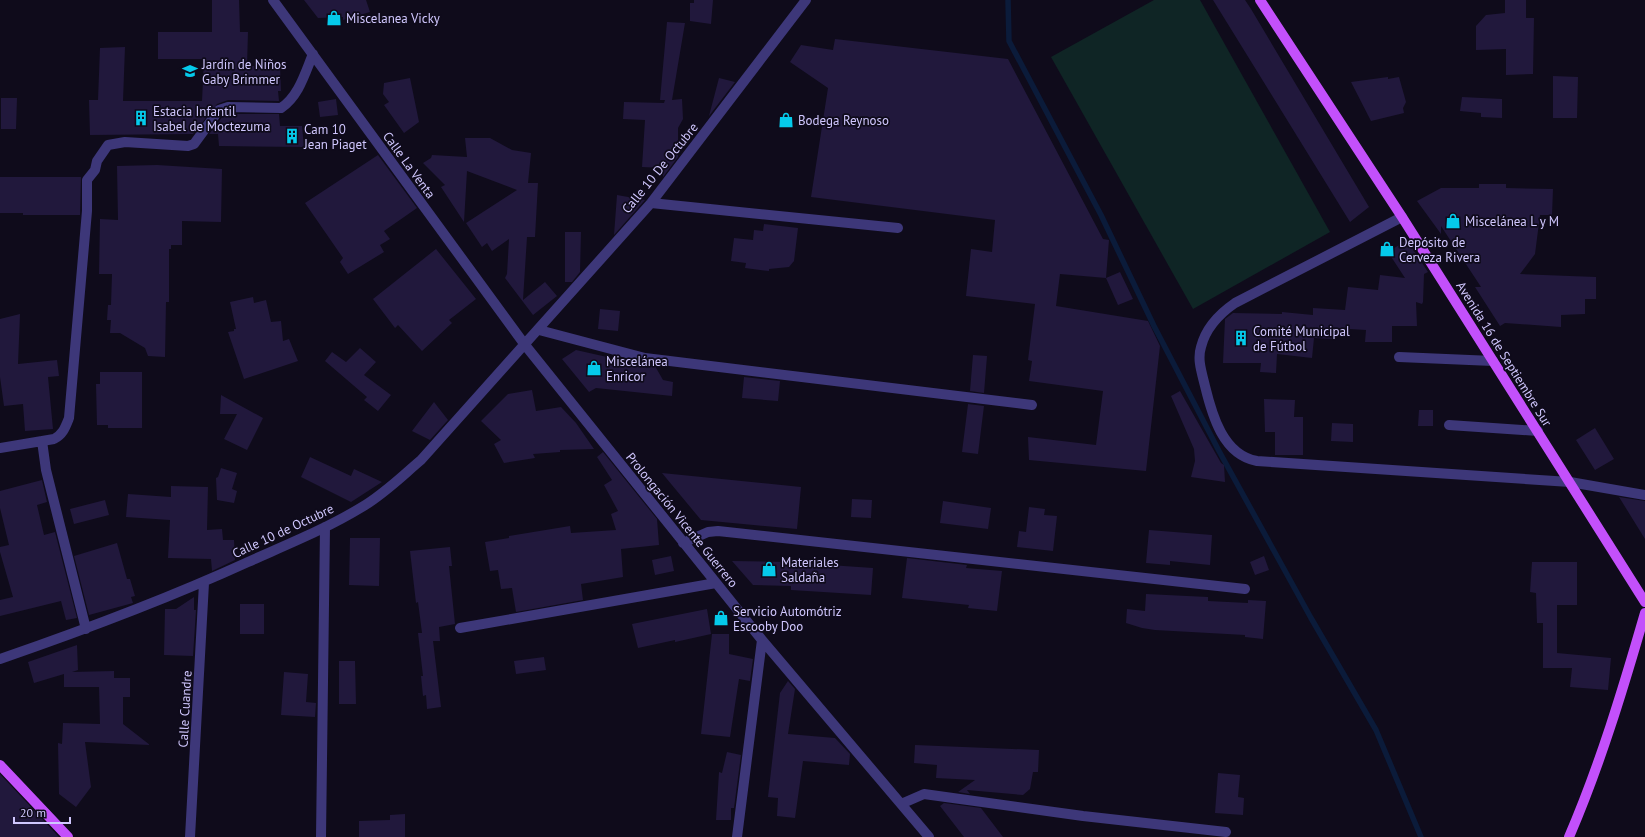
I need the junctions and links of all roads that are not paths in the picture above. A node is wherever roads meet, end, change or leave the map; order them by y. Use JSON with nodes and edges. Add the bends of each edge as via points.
{"nodes":[{"id":1,"x":273,"y":0,"type":"edge"},
{"id":2,"x":806,"y":0,"type":"edge"},
{"id":3,"x":1260,"y":0,"type":"edge"},
{"id":4,"x":313,"y":54,"type":"junction"},
{"id":5,"x":651,"y":203,"type":"junction"},
{"id":6,"x":1402,"y":217,"type":"junction"},
{"id":7,"x":898,"y":228,"type":"dead end"},
{"id":8,"x":539,"y":330,"type":"junction"},
{"id":9,"x":525,"y":346,"type":"junction"},
{"id":10,"x":1400,"y":357,"type":"dead end"},
{"id":11,"x":1493,"y":361,"type":"junction"},
{"id":12,"x":1032,"y":405,"type":"dead end"},
{"id":13,"x":1449,"y":425,"type":"dead end"},
{"id":14,"x":1538,"y":431,"type":"junction"},
{"id":15,"x":42,"y":441,"type":"junction"},
{"id":16,"x":0,"y":448,"type":"edge"},
{"id":17,"x":1570,"y":482,"type":"junction"},
{"id":18,"x":1645,"y":495,"type":"edge"},
{"id":19,"x":325,"y":527,"type":"junction"},
{"id":20,"x":683,"y":543,"type":"junction"},
{"id":21,"x":204,"y":582,"type":"junction"},
{"id":22,"x":716,"y":583,"type":"junction"},
{"id":23,"x":1245,"y":589,"type":"dead end"},
{"id":24,"x":1645,"y":602,"type":"edge"},
{"id":25,"x":1645,"y":613,"type":"edge"},
{"id":26,"x":460,"y":628,"type":"dead end"},
{"id":27,"x":86,"y":629,"type":"junction"},
{"id":28,"x":762,"y":640,"type":"junction"},
{"id":29,"x":0,"y":659,"type":"edge"},
{"id":30,"x":0,"y":765,"type":"edge"},
{"id":31,"x":901,"y":804,"type":"junction"},
{"id":32,"x":1226,"y":832,"type":"dead end"},
{"id":33,"x":68,"y":837,"type":"edge"},
{"id":34,"x":190,"y":837,"type":"edge"},
{"id":35,"x":321,"y":837,"type":"edge"},
{"id":36,"x":737,"y":837,"type":"edge"},
{"id":37,"x":929,"y":837,"type":"edge"},
{"id":38,"x":1569,"y":837,"type":"edge"}],
"edges":[{"from":1,"to":4,"type":"street","name":"Calle La Venta"},
{"from":2,"to":5,"type":"street","name":"Calle 10 De Octubre"},
{"from":3,"to":6,"type":"main road","name":"Avenida 16 de Septiembre Sur"},
{"from":4,"to":9,"type":"street","name":"Calle La Venta"},
{"from":4,"to":15,"type":"street","via":[[299,87],[281,108],[228,107],[219,110],[194,144],[188,146],[126,142],[108,145],[87,180],[87,211],[69,418],[61,435]]},
{"from":5,"to":7,"type":"street"},
{"from":5,"to":8,"type":"street","name":"Calle 10 De Octubre"},
{"from":6,"to":11,"type":"main road","name":"Avenida 16 de Septiembre Sur"},
{"from":6,"to":17,"type":"street","via":[[1235,303],[1217,316],[1202,342],[1200,366],[1213,418],[1224,437],[1243,457],[1257,461]]},
{"from":8,"to":9,"type":"street","name":"Calle 10 De Octubre"},
{"from":8,"to":12,"type":"street","via":[[645,358]]},
{"from":9,"to":19,"type":"street","name":"Calle 10 de Octubre","via":[[421,460],[363,507]]},
{"from":9,"to":20,"type":"street","name":"Prolongación Vicente Guerrero"},
{"from":10,"to":11,"type":"street"},
{"from":11,"to":14,"type":"main road","name":"Avenida 16 de Septiembre Sur"},
{"from":13,"to":14,"type":"street"},
{"from":14,"to":17,"type":"main road","name":"Avenida 16 de Septiembre Sur"},
{"from":15,"to":16,"type":"street"},
{"from":15,"to":27,"type":"street","via":[[46,470]]},
{"from":17,"to":18,"type":"street"},
{"from":17,"to":24,"type":"main road","name":"Avenida 16 de Septiembre Sur"},
{"from":19,"to":21,"type":"street","name":"Calle 10 de Octubre"},
{"from":19,"to":35,"type":"street"},
{"from":20,"to":22,"type":"street","name":"Prolongación Vicente Guerrero"},
{"from":20,"to":23,"type":"street","via":[[708,532],[731,532]]},
{"from":21,"to":27,"type":"street","name":"Calle 10 de Octubre"},
{"from":21,"to":34,"type":"street","name":"Calle Cuandre"},
{"from":22,"to":26,"type":"street"},
{"from":22,"to":28,"type":"street","name":"Prolongación Vicente Guerrero"},
{"from":25,"to":38,"type":"main road","via":[[1620,701]]},
{"from":27,"to":29,"type":"street","name":"Calle 10 de Octubre"},
{"from":28,"to":31,"type":"street","name":"Prolongación Vicente Guerrero"},
{"from":28,"to":36,"type":"street"},
{"from":30,"to":33,"type":"main road"},
{"from":31,"to":32,"type":"street","via":[[924,794]]},
{"from":31,"to":37,"type":"street","name":"Prolongación Vicente Guerrero"}]}
